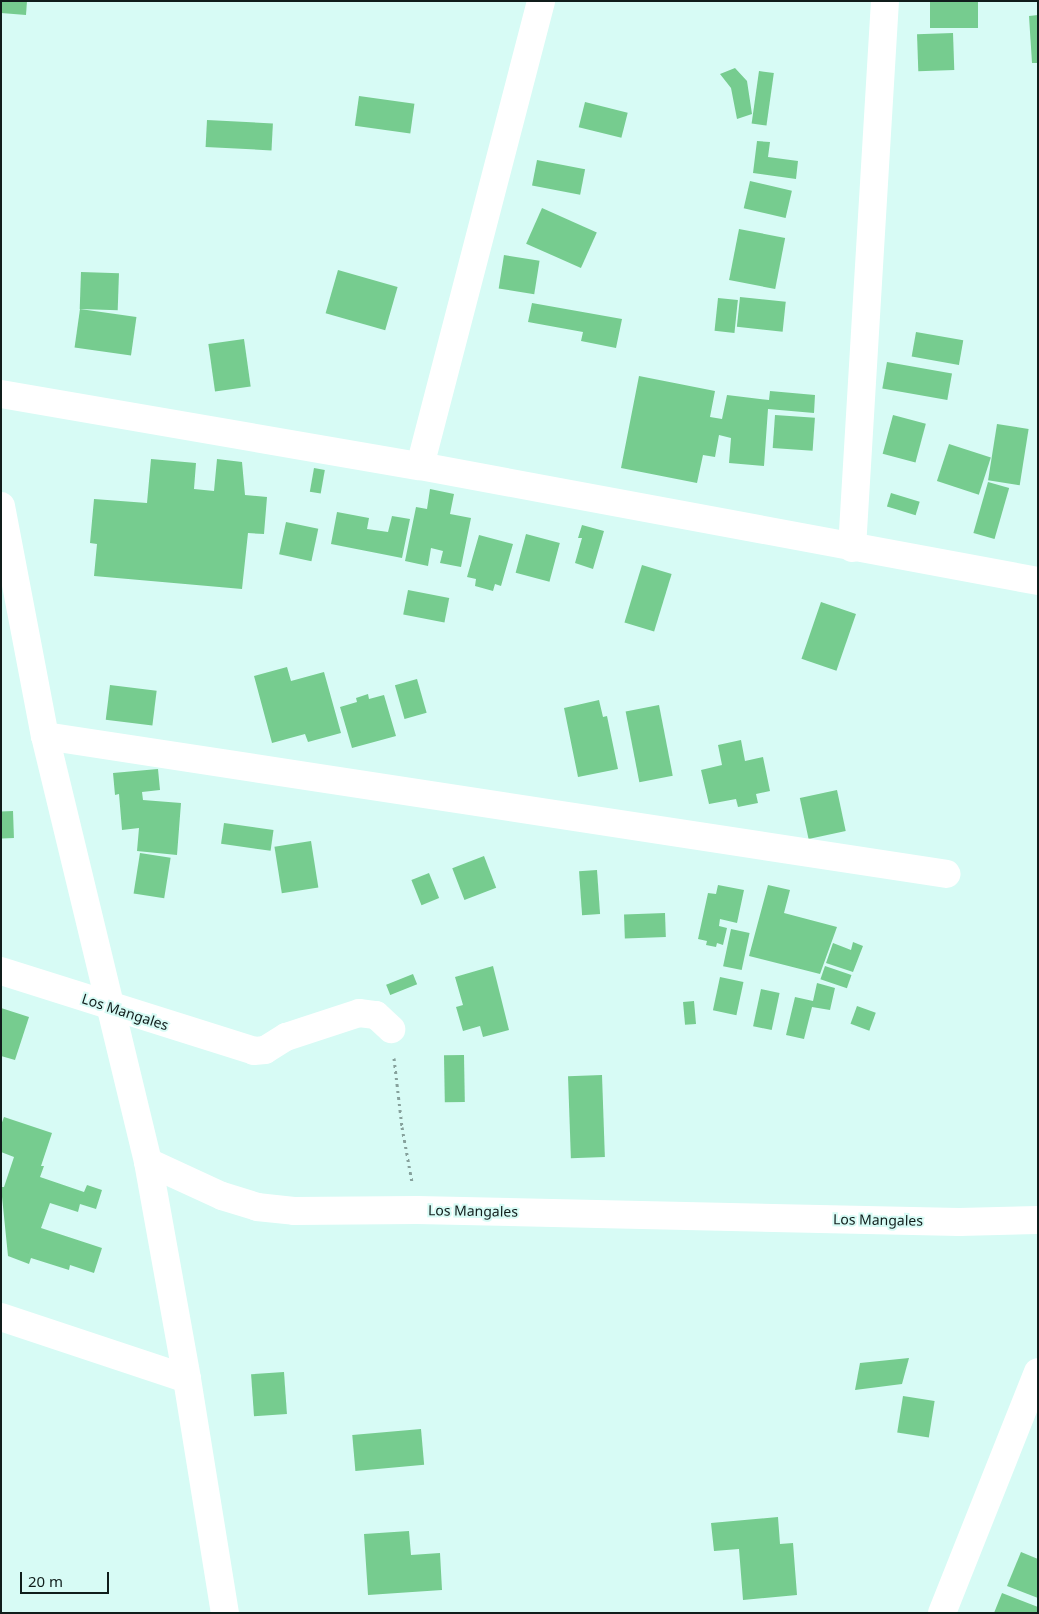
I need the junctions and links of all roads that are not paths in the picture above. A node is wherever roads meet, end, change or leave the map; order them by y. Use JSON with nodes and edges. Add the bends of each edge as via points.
{"nodes":[{"id":1,"x":541,"y":1,"type":"edge"},
{"id":2,"x":885,"y":1,"type":"edge"},
{"id":3,"x":1,"y":394,"type":"edge"},
{"id":4,"x":420,"y":466,"type":"junction"},
{"id":5,"x":1,"y":506,"type":"edge"},
{"id":6,"x":852,"y":548,"type":"junction"},
{"id":7,"x":1038,"y":581,"type":"edge"},
{"id":8,"x":13,"y":623,"type":"edge"},
{"id":9,"x":45,"y":736,"type":"junction"},
{"id":10,"x":947,"y":874,"type":"dead end"},
{"id":11,"x":1,"y":971,"type":"edge"},
{"id":12,"x":111,"y":1008,"type":"junction"},
{"id":13,"x":392,"y":1029,"type":"road end"},
{"id":14,"x":148,"y":1162,"type":"junction"},
{"id":15,"x":1038,"y":1220,"type":"edge"},
{"id":16,"x":1,"y":1317,"type":"edge"},
{"id":17,"x":1038,"y":1372,"type":"edge"},
{"id":18,"x":187,"y":1379,"type":"junction"},
{"id":19,"x":225,"y":1613,"type":"edge"},
{"id":20,"x":942,"y":1613,"type":"edge"}],
"edges":[{"from":1,"to":4,"type":"street"},
{"from":2,"to":6,"type":"street"},
{"from":3,"to":4,"type":"street"},
{"from":4,"to":6,"type":"street"},
{"from":5,"to":8,"type":"street"},
{"from":6,"to":7,"type":"street"},
{"from":8,"to":9,"type":"street"},
{"from":9,"to":10,"type":"street"},
{"from":9,"to":12,"type":"street"},
{"from":11,"to":12,"type":"street","name":"Los Mangales"},
{"from":12,"to":13,"type":"street","name":"Los Mangales","via":[[254,1051],[265,1050],[286,1037],[359,1013],[376,1015]]},
{"from":12,"to":14,"type":"street"},
{"from":14,"to":15,"type":"street","name":"Los Mangales","via":[[222,1196],[257,1207],[294,1211],[417,1210],[959,1222]]},
{"from":14,"to":18,"type":"street"},
{"from":16,"to":18,"type":"street"},
{"from":17,"to":20,"type":"street"},
{"from":18,"to":19,"type":"street"}]}
